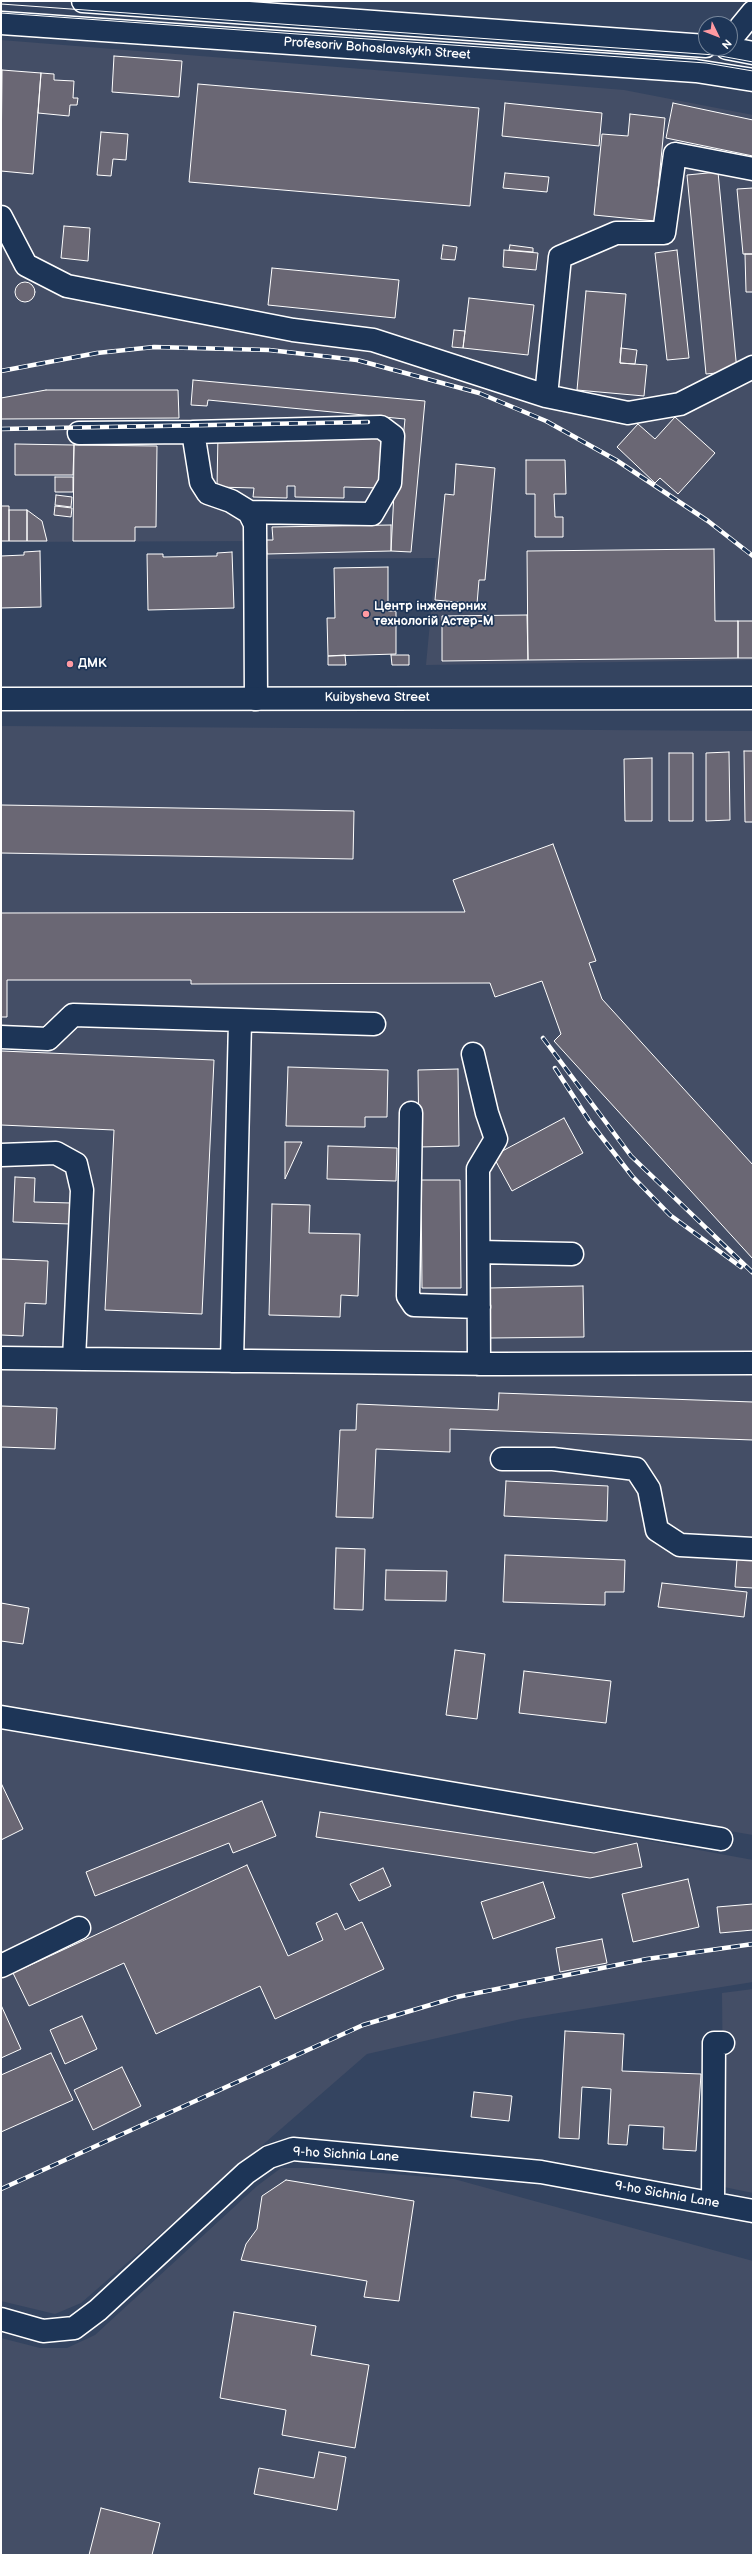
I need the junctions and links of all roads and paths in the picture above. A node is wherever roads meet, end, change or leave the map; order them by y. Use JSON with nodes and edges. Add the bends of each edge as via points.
{"nodes":[{"id":1,"x":83,"y":1,"type":"edge"},
{"id":2,"x":205,"y":6,"type":"edge"},
{"id":3,"x":753,"y":12,"type":"edge"},
{"id":4,"x":1,"y":23,"type":"edge"},
{"id":5,"x":738,"y":30,"type":"edge"},
{"id":6,"x":204,"y":38,"type":"junction"},
{"id":7,"x":698,"y":45,"type":"edge"},
{"id":8,"x":738,"y":50,"type":"edge"},
{"id":9,"x":753,"y":53,"type":"edge"},
{"id":10,"x":714,"y":56,"type":"edge"},
{"id":11,"x":696,"y":71,"type":"junction"},
{"id":12,"x":753,"y":80,"type":"edge"},
{"id":13,"x":753,"y":169,"type":"edge"},
{"id":14,"x":1,"y":217,"type":"edge"},
{"id":15,"x":753,"y":367,"type":"edge"},
{"id":16,"x":546,"y":396,"type":"junction"},
{"id":17,"x":193,"y":432,"type":"junction"},
{"id":18,"x":79,"y":433,"type":"dead end"},
{"id":19,"x":249,"y":512,"type":"junction"},
{"id":20,"x":753,"y":698,"type":"edge"},
{"id":21,"x":1,"y":699,"type":"edge"},
{"id":22,"x":256,"y":699,"type":"junction"},
{"id":23,"x":240,"y":1021,"type":"junction"},
{"id":24,"x":374,"y":1024,"type":"dead end"},
{"id":25,"x":1,"y":1037,"type":"edge"},
{"id":26,"x":473,"y":1054,"type":"dead end"},
{"id":27,"x":411,"y":1113,"type":"dead end"},
{"id":28,"x":1,"y":1155,"type":"edge"},
{"id":29,"x":479,"y":1252,"type":"junction"},
{"id":30,"x":572,"y":1254,"type":"dead end"},
{"id":31,"x":479,"y":1307,"type":"junction"},
{"id":32,"x":1,"y":1358,"type":"edge"},
{"id":33,"x":74,"y":1359,"type":"junction"},
{"id":34,"x":232,"y":1361,"type":"junction"},
{"id":35,"x":753,"y":1363,"type":"edge"},
{"id":36,"x":479,"y":1364,"type":"junction"},
{"id":37,"x":502,"y":1459,"type":"dead end"},
{"id":38,"x":753,"y":1549,"type":"edge"},
{"id":39,"x":1,"y":1717,"type":"edge"},
{"id":40,"x":721,"y":1840,"type":"dead end"},
{"id":41,"x":79,"y":1928,"type":"dead end"},
{"id":42,"x":1,"y":1966,"type":"edge"},
{"id":43,"x":723,"y":2043,"type":"dead end"},
{"id":44,"x":713,"y":2203,"type":"junction"},
{"id":45,"x":753,"y":2211,"type":"edge"},
{"id":46,"x":1,"y":2319,"type":"edge"}],
"edges":[{"from":1,"to":2,"type":"street","name":"Profesoriv Bohoslavskykh Street"},
{"from":2,"to":6,"type":"street"},
{"from":2,"to":7,"type":"street","name":"Profesoriv Bohoslavskykh Street"},
{"from":3,"to":5,"type":"street"},
{"from":4,"to":6,"type":"street","name":"Profesoriv Bohoslavskykh Street"},
{"from":6,"to":11,"type":"street","name":"Profesoriv Bohoslavskykh Street"},
{"from":8,"to":9,"type":"street"},
{"from":10,"to":11,"type":"street"},
{"from":11,"to":12,"type":"street","name":"Profesoriv Bohoslavskykh Street"},
{"from":13,"to":16,"type":"street","via":[[675,154],[664,233],[616,233],[560,257]]},
{"from":14,"to":16,"type":"street","via":[[26,265],[67,286],[286,328],[373,340]]},
{"from":15,"to":16,"type":"street","via":[[680,404],[628,413]]},
{"from":17,"to":18,"type":"street"},
{"from":17,"to":19,"type":"street","via":[[200,482],[208,493],[231,501]]},
{"from":17,"to":19,"type":"street","via":[[381,427],[393,436],[390,483],[372,514]]},
{"from":19,"to":22,"type":"street","via":[[256,524]]},
{"from":20,"to":22,"type":"street","name":"Kuibysheva Street"},
{"from":21,"to":22,"type":"street","name":"Kuibysheva Street"},
{"from":23,"to":24,"type":"street"},
{"from":23,"to":25,"type":"street","via":[[73,1015],[48,1039]]},
{"from":23,"to":34,"type":"street"},
{"from":26,"to":29,"type":"street","via":[[496,1139],[478,1169]]},
{"from":27,"to":31,"type":"street","via":[[408,1296],[414,1305]]},
{"from":28,"to":33,"type":"street","via":[[56,1153],[76,1164],[82,1190]]},
{"from":29,"to":30,"type":"street"},
{"from":29,"to":31,"type":"street"},
{"from":31,"to":36,"type":"street"},
{"from":32,"to":33,"type":"street"},
{"from":33,"to":34,"type":"street"},
{"from":34,"to":36,"type":"street"},
{"from":35,"to":36,"type":"street"},
{"from":37,"to":38,"type":"street","via":[[553,1459],[636,1469],[649,1489],[657,1530],[680,1545]]},
{"from":39,"to":40,"type":"street"},
{"from":41,"to":42,"type":"street"},
{"from":43,"to":44,"type":"street","via":[[714,2043]]},
{"from":44,"to":45,"type":"street","name":"9-ho Sichnia Lane"},
{"from":44,"to":46,"type":"street","name":"9-ho Sichnia Lane","via":[[541,2172],[293,2149],[270,2157],[246,2173],[98,2310],[74,2328],[43,2331]]}]}
